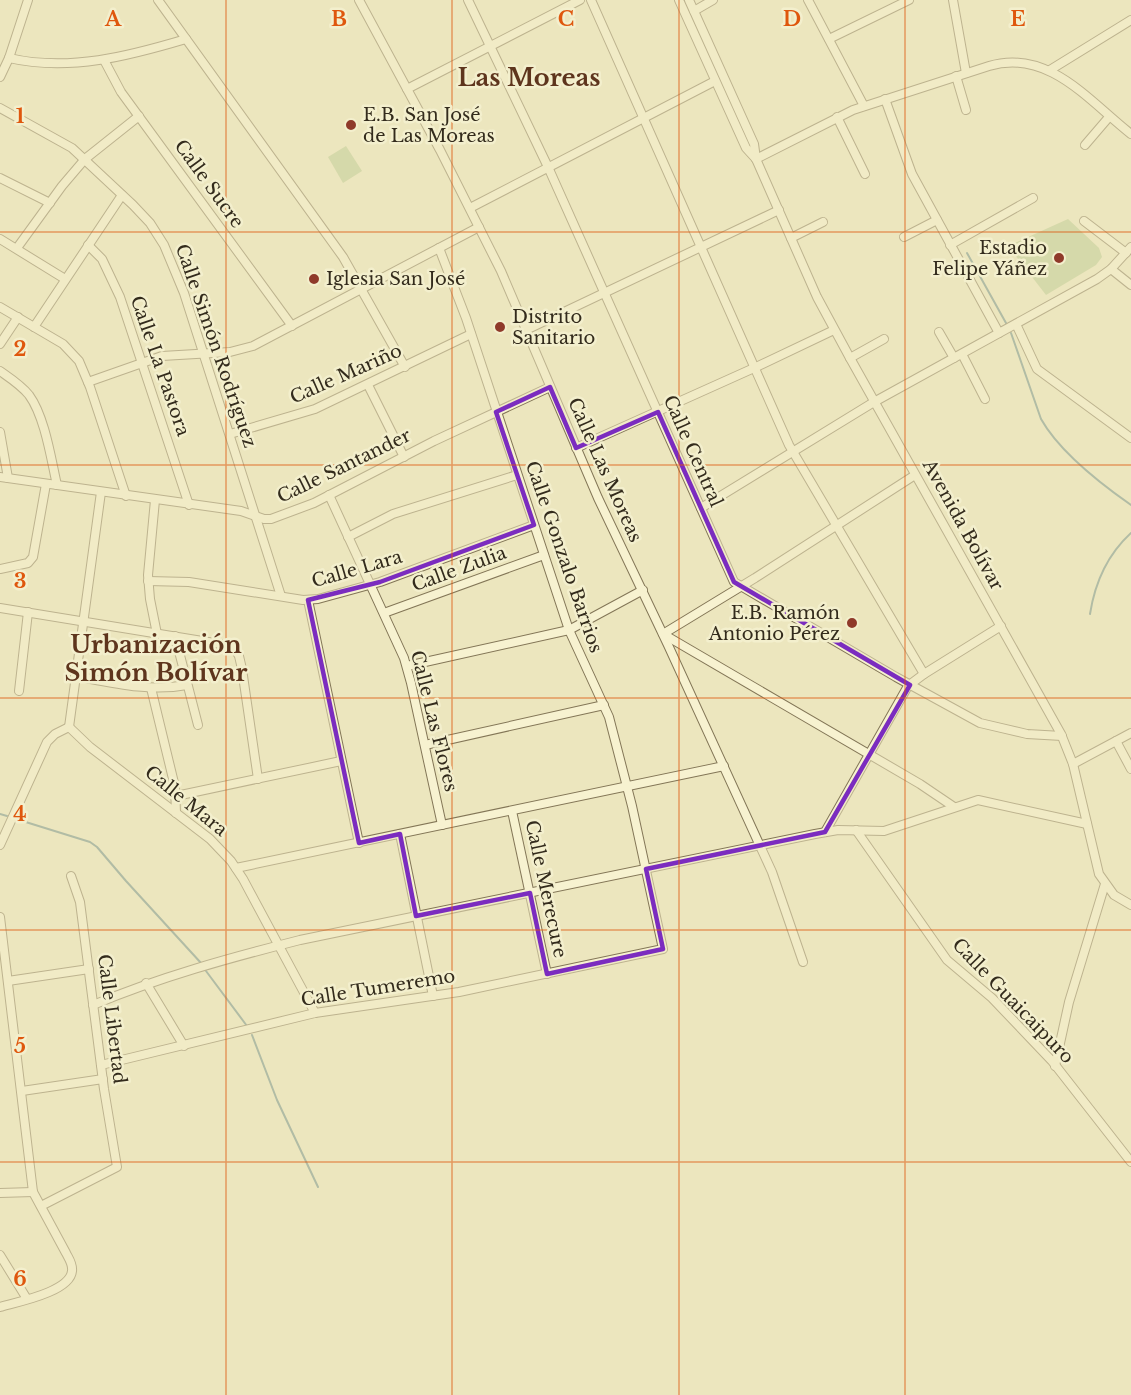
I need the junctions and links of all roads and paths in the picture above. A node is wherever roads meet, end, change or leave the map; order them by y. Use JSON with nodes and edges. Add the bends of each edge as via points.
{"nodes":[{"id":1,"x":28,"y":0,"type":"edge"},
{"id":2,"x":158,"y":0,"type":"edge"},
{"id":3,"x":359,"y":0,"type":"edge"},
{"id":4,"x":468,"y":0,"type":"edge"},
{"id":5,"x":580,"y":0,"type":"edge"},
{"id":6,"x":591,"y":0,"type":"edge"},
{"id":7,"x":679,"y":0,"type":"edge"},
{"id":8,"x":689,"y":0,"type":"edge"},
{"id":9,"x":713,"y":0,"type":"edge"},
{"id":10,"x":808,"y":0,"type":"edge"},
{"id":11,"x":909,"y":0,"type":"edge"},
{"id":12,"x":953,"y":0,"type":"edge"},
{"id":13,"x":694,"y":11,"type":"junction"},
{"id":14,"x":1131,"y":20,"type":"edge"},
{"id":15,"x":186,"y":39,"type":"junction"},
{"id":16,"x":829,"y":39,"type":"junction"},
{"id":17,"x":491,"y":47,"type":"junction"},
{"id":18,"x":9,"y":58,"type":"junction"},
{"id":19,"x":104,"y":60,"type":"junction"},
{"id":20,"x":1050,"y":70,"type":"junction"},
{"id":21,"x":966,"y":73,"type":"junction"},
{"id":22,"x":956,"y":76,"type":"junction"},
{"id":23,"x":0,"y":77,"type":"edge"},
{"id":24,"x":715,"y":81,"type":"junction"},
{"id":25,"x":407,"y":89,"type":"junction"},
{"id":26,"x":885,"y":99,"type":"junction"},
{"id":27,"x":864,"y":106,"type":"junction"},
{"id":28,"x":0,"y":108,"type":"edge"},
{"id":29,"x":966,"y":110,"type":"dead end"},
{"id":30,"x":139,"y":116,"type":"junction"},
{"id":31,"x":837,"y":117,"type":"junction"},
{"id":32,"x":1109,"y":117,"type":"junction"},
{"id":33,"x":644,"y":118,"type":"junction"},
{"id":34,"x":1131,"y":134,"type":"edge"},
{"id":35,"x":1085,"y":145,"type":"dead end"},
{"id":36,"x":85,"y":159,"type":"junction"},
{"id":37,"x":756,"y":159,"type":"junction"},
{"id":38,"x":548,"y":167,"type":"junction"},
{"id":39,"x":865,"y":174,"type":"dead end"},
{"id":40,"x":0,"y":178,"type":"edge"},
{"id":41,"x":122,"y":195,"type":"junction"},
{"id":42,"x":1033,"y":198,"type":"dead end"},
{"id":43,"x":50,"y":203,"type":"junction"},
{"id":44,"x":470,"y":208,"type":"junction"},
{"id":45,"x":779,"y":210,"type":"junction"},
{"id":46,"x":937,"y":220,"type":"junction"},
{"id":47,"x":1084,"y":221,"type":"dead end"},
{"id":48,"x":823,"y":222,"type":"dead end"},
{"id":49,"x":479,"y":227,"type":"junction"},
{"id":50,"x":904,"y":237,"type":"dead end"},
{"id":51,"x":0,"y":238,"type":"edge"},
{"id":52,"x":791,"y":238,"type":"junction"},
{"id":53,"x":88,"y":245,"type":"junction"},
{"id":54,"x":950,"y":245,"type":"junction"},
{"id":55,"x":701,"y":246,"type":"junction"},
{"id":56,"x":17,"y":248,"type":"junction"},
{"id":57,"x":439,"y":248,"type":"junction"},
{"id":58,"x":1129,"y":250,"type":"edge"},
{"id":59,"x":1111,"y":269,"type":"junction"},
{"id":60,"x":65,"y":279,"type":"junction"},
{"id":61,"x":1131,"y":285,"type":"edge"},
{"id":62,"x":363,"y":289,"type":"junction"},
{"id":63,"x":603,"y":292,"type":"junction"},
{"id":64,"x":0,"y":307,"type":"edge"},
{"id":65,"x":18,"y":317,"type":"junction"},
{"id":66,"x":1016,"y":324,"type":"junction"},
{"id":67,"x":292,"y":326,"type":"junction"},
{"id":68,"x":34,"y":327,"type":"junction"},
{"id":69,"x":526,"y":330,"type":"junction"},
{"id":70,"x":834,"y":330,"type":"junction"},
{"id":71,"x":939,"y":332,"type":"dead end"},
{"id":72,"x":999,"y":333,"type":"junction"},
{"id":73,"x":471,"y":334,"type":"junction"},
{"id":74,"x":884,"y":339,"type":"dead end"},
{"id":75,"x":0,"y":344,"type":"edge"},
{"id":76,"x":204,"y":354,"type":"junction"},
{"id":77,"x":958,"y":356,"type":"junction"},
{"id":78,"x":850,"y":358,"type":"junction"},
{"id":79,"x":142,"y":362,"type":"junction"},
{"id":80,"x":405,"y":367,"type":"junction"},
{"id":81,"x":754,"y":368,"type":"junction"},
{"id":82,"x":0,"y":370,"type":"edge"},
{"id":83,"x":88,"y":382,"type":"junction"},
{"id":84,"x":368,"y":384,"type":"junction"},
{"id":85,"x":550,"y":387,"type":"junction"},
{"id":86,"x":985,"y":399,"type":"dead end"},
{"id":87,"x":874,"y":402,"type":"junction"},
{"id":88,"x":496,"y":412,"type":"junction"},
{"id":89,"x":658,"y":412,"type":"junction"},
{"id":90,"x":0,"y":432,"type":"edge"},
{"id":91,"x":230,"y":434,"type":"junction"},
{"id":92,"x":1131,"y":438,"type":"edge"},
{"id":93,"x":576,"y":448,"type":"junction"},
{"id":94,"x":793,"y":453,"type":"junction"},
{"id":95,"x":404,"y":457,"type":"junction"},
{"id":96,"x":517,"y":475,"type":"junction"},
{"id":97,"x":915,"y":475,"type":"junction"},
{"id":98,"x":4,"y":478,"type":"edge"},
{"id":99,"x":46,"y":484,"type":"junction"},
{"id":100,"x":57,"y":486,"type":"junction"},
{"id":101,"x":101,"y":492,"type":"junction"},
{"id":102,"x":329,"y":495,"type":"junction"},
{"id":103,"x":126,"y":496,"type":"junction"},
{"id":104,"x":155,"y":500,"type":"junction"},
{"id":105,"x":189,"y":505,"type":"junction"},
{"id":106,"x":701,"y":508,"type":"junction"},
{"id":107,"x":256,"y":516,"type":"junction"},
{"id":108,"x":534,"y":525,"type":"junction"},
{"id":109,"x":836,"y":526,"type":"junction"},
{"id":110,"x":348,"y":537,"type":"junction"},
{"id":111,"x":544,"y":555,"type":"junction"},
{"id":112,"x":0,"y":569,"type":"edge"},
{"id":113,"x":148,"y":581,"type":"junction"},
{"id":114,"x":371,"y":584,"type":"junction"},
{"id":115,"x":740,"y":587,"type":"junction"},
{"id":116,"x":643,"y":590,"type":"junction"},
{"id":117,"x":281,"y":596,"type":"junction"},
{"id":118,"x":308,"y":600,"type":"junction"},
{"id":119,"x":0,"y":608,"type":"edge"},
{"id":120,"x":28,"y":612,"type":"junction"},
{"id":121,"x":384,"y":613,"type":"junction"},
{"id":122,"x":82,"y":621,"type":"junction"},
{"id":123,"x":1001,"y":626,"type":"junction"},
{"id":124,"x":569,"y":630,"type":"junction"},
{"id":125,"x":157,"y":634,"type":"junction"},
{"id":126,"x":663,"y":634,"type":"junction"},
{"id":127,"x":175,"y":636,"type":"junction"},
{"id":128,"x":406,"y":666,"type":"junction"},
{"id":129,"x":924,"y":674,"type":"junction"},
{"id":130,"x":75,"y":676,"type":"junction"},
{"id":131,"x":188,"y":685,"type":"junction"},
{"id":132,"x":910,"y":685,"type":"junction"},
{"id":133,"x":151,"y":688,"type":"junction"},
{"id":134,"x":19,"y":691,"type":"dead end"},
{"id":135,"x":604,"y":705,"type":"junction"},
{"id":136,"x":198,"y":725,"type":"dead end"},
{"id":137,"x":69,"y":727,"type":"junction"},
{"id":138,"x":1131,"y":733,"type":"edge"},
{"id":139,"x":1062,"y":736,"type":"junction"},
{"id":140,"x":1116,"y":741,"type":"junction"},
{"id":141,"x":425,"y":745,"type":"junction"},
{"id":142,"x":868,"y":754,"type":"junction"},
{"id":143,"x":341,"y":761,"type":"junction"},
{"id":144,"x":1073,"y":764,"type":"junction"},
{"id":145,"x":724,"y":766,"type":"junction"},
{"id":146,"x":1131,"y":769,"type":"edge"},
{"id":147,"x":258,"y":779,"type":"junction"},
{"id":148,"x":627,"y":788,"type":"junction"},
{"id":149,"x":176,"y":796,"type":"junction"},
{"id":150,"x":954,"y":807,"type":"junction"},
{"id":151,"x":512,"y":811,"type":"junction"},
{"id":152,"x":176,"y":813,"type":"junction"},
{"id":153,"x":1087,"y":824,"type":"junction"},
{"id":154,"x":442,"y":825,"type":"junction"},
{"id":155,"x":856,"y":830,"type":"junction"},
{"id":156,"x":825,"y":832,"type":"junction"},
{"id":157,"x":400,"y":834,"type":"junction"},
{"id":158,"x":359,"y":843,"type":"junction"},
{"id":159,"x":0,"y":845,"type":"edge"},
{"id":160,"x":760,"y":846,"type":"junction"},
{"id":161,"x":236,"y":868,"type":"junction"},
{"id":162,"x":646,"y":869,"type":"junction"},
{"id":163,"x":71,"y":876,"type":"dead end"},
{"id":164,"x":1105,"y":884,"type":"junction"},
{"id":165,"x":530,"y":893,"type":"junction"},
{"id":166,"x":1131,"y":905,"type":"edge"},
{"id":167,"x":416,"y":916,"type":"junction"},
{"id":168,"x":0,"y":917,"type":"edge"},
{"id":169,"x":279,"y":946,"type":"junction"},
{"id":170,"x":663,"y":949,"type":"joint"},
{"id":171,"x":803,"y":962,"type":"dead end"},
{"id":172,"x":88,"y":969,"type":"junction"},
{"id":173,"x":547,"y":974,"type":"junction"},
{"id":174,"x":8,"y":981,"type":"junction"},
{"id":175,"x":146,"y":983,"type":"junction"},
{"id":176,"x":433,"y":996,"type":"junction"},
{"id":177,"x":93,"y":1005,"type":"junction"},
{"id":178,"x":315,"y":1014,"type":"junction"},
{"id":179,"x":184,"y":1046,"type":"junction"},
{"id":180,"x":101,"y":1065,"type":"junction"},
{"id":181,"x":1055,"y":1066,"type":"junction"},
{"id":182,"x":103,"y":1079,"type":"junction"},
{"id":183,"x":22,"y":1091,"type":"junction"},
{"id":184,"x":1131,"y":1162,"type":"edge"},
{"id":185,"x":33,"y":1192,"type":"junction"},
{"id":186,"x":0,"y":1194,"type":"edge"},
{"id":187,"x":40,"y":1206,"type":"junction"},
{"id":188,"x":0,"y":1255,"type":"edge"},
{"id":189,"x":27,"y":1299,"type":"junction"},
{"id":190,"x":0,"y":1307,"type":"edge"}],
"edges":[{"from":1,"to":18,"type":"street"},
{"from":2,"to":15,"type":"street"},
{"from":3,"to":25,"type":"street","name":"Calle Las Moreas"},
{"from":4,"to":17,"type":"street","name":"Calle Central"},
{"from":5,"to":17,"type":"street"},
{"from":6,"to":33,"type":"street"},
{"from":7,"to":24,"type":"street","name":"Avenida Bolívar"},
{"from":8,"to":13,"type":"street","name":"Avenida Bolívar"},
{"from":9,"to":13,"type":"street"},
{"from":10,"to":16,"type":"street"},
{"from":11,"to":16,"type":"street"},
{"from":12,"to":21,"type":"street"},
{"from":13,"to":37,"type":"street","name":"Avenida Bolívar","via":[[754,144]]},
{"from":14,"to":20,"type":"street"},
{"from":15,"to":19,"type":"street"},
{"from":15,"to":62,"type":"street"},
{"from":16,"to":27,"type":"street"},
{"from":17,"to":25,"type":"street"},
{"from":17,"to":38,"type":"street","name":"Calle Central"},
{"from":18,"to":19,"type":"street","via":[[33,63]]},
{"from":18,"to":23,"type":"street"},
{"from":19,"to":30,"type":"street","name":"Calle Sucre"},
{"from":20,"to":21,"type":"street","via":[[1007,62]]},
{"from":20,"to":32,"type":"street"},
{"from":21,"to":22,"type":"street"},
{"from":22,"to":26,"type":"street"},
{"from":22,"to":29,"type":"street"},
{"from":24,"to":33,"type":"street"},
{"from":24,"to":37,"type":"street","name":"Avenida Bolívar","via":[[746,148]]},
{"from":25,"to":44,"type":"street","name":"Calle Las Moreas"},
{"from":26,"to":27,"type":"street"},
{"from":26,"to":46,"type":"street","via":[[908,165]]},
{"from":27,"to":31,"type":"street"},
{"from":28,"to":36,"type":"street","name":"Calle Simón Rodríguez","via":[[67,143]]},
{"from":30,"to":36,"type":"street"},
{"from":30,"to":67,"type":"street","name":"Calle Sucre"},
{"from":31,"to":37,"type":"street"},
{"from":31,"to":39,"type":"street"},
{"from":32,"to":34,"type":"street"},
{"from":32,"to":35,"type":"street"},
{"from":33,"to":38,"type":"street"},
{"from":33,"to":55,"type":"street"},
{"from":36,"to":41,"type":"street","name":"Calle Simón Rodríguez"},
{"from":36,"to":43,"type":"street"},
{"from":37,"to":45,"type":"street","name":"Avenida Bolívar"},
{"from":38,"to":44,"type":"street"},
{"from":38,"to":63,"type":"street","name":"Calle Central"},
{"from":40,"to":43,"type":"street"},
{"from":41,"to":53,"type":"street"},
{"from":41,"to":76,"type":"street","name":"Calle Simón Rodríguez","via":[[150,223],[164,245]]},
{"from":42,"to":54,"type":"street"},
{"from":43,"to":56,"type":"street"},
{"from":44,"to":49,"type":"street","name":"Calle Las Moreas"},
{"from":45,"to":52,"type":"street","name":"Avenida Bolívar"},
{"from":45,"to":55,"type":"street"},
{"from":46,"to":50,"type":"street"},
{"from":46,"to":54,"type":"street"},
{"from":47,"to":58,"type":"street"},
{"from":48,"to":52,"type":"street"},
{"from":49,"to":57,"type":"street"},
{"from":49,"to":69,"type":"street","name":"Calle Las Moreas"},
{"from":51,"to":56,"type":"street"},
{"from":52,"to":70,"type":"street","name":"Avenida Bolívar"},
{"from":53,"to":60,"type":"street"},
{"from":53,"to":79,"type":"street","name":"Calle La Pastora","via":[[102,259],[114,282]]},
{"from":54,"to":72,"type":"street"},
{"from":55,"to":63,"type":"street"},
{"from":55,"to":81,"type":"street"},
{"from":56,"to":60,"type":"street"},
{"from":57,"to":62,"type":"street"},
{"from":57,"to":73,"type":"street","name":"Calle Gonzalo Barrios"},
{"from":58,"to":59,"type":"street"},
{"from":59,"to":61,"type":"street"},
{"from":59,"to":66,"type":"street"},
{"from":60,"to":68,"type":"street"},
{"from":62,"to":67,"type":"street"},
{"from":62,"to":80,"type":"street"},
{"from":63,"to":69,"type":"street"},
{"from":63,"to":89,"type":"street","name":"Calle Central"},
{"from":64,"to":65,"type":"street"},
{"from":65,"to":68,"type":"street"},
{"from":65,"to":75,"type":"street"},
{"from":66,"to":72,"type":"street"},
{"from":66,"to":92,"type":"street","via":[[1037,369]]},
{"from":67,"to":76,"type":"street","via":[[241,350]]},
{"from":68,"to":83,"type":"street","via":[[71,351]]},
{"from":69,"to":85,"type":"street","name":"Calle Las Moreas"},
{"from":70,"to":78,"type":"street","name":"Avenida Bolívar"},
{"from":70,"to":81,"type":"street"},
{"from":71,"to":77,"type":"street"},
{"from":72,"to":77,"type":"street"},
{"from":73,"to":80,"type":"street","name":"Calle Mariño"},
{"from":73,"to":88,"type":"street","name":"Calle Gonzalo Barrios"},
{"from":74,"to":78,"type":"street"},
{"from":76,"to":79,"type":"street"},
{"from":76,"to":91,"type":"street","name":"Calle Simón Rodríguez"},
{"from":77,"to":86,"type":"street"},
{"from":77,"to":87,"type":"street"},
{"from":78,"to":87,"type":"street","name":"Avenida Bolívar"},
{"from":79,"to":83,"type":"street"},
{"from":79,"to":105,"type":"street","name":"Calle La Pastora"},
{"from":80,"to":84,"type":"street","name":"Calle Mariño"},
{"from":81,"to":89,"type":"street"},
{"from":81,"to":94,"type":"street"},
{"from":82,"to":100,"type":"street","via":[[30,397]]},
{"from":83,"to":103,"type":"street"},
{"from":84,"to":91,"type":"street","name":"Calle Mariño","via":[[305,413]]},
{"from":84,"to":95,"type":"street"},
{"from":85,"to":88,"type":"street","name":"Calle Santander"},
{"from":85,"to":93,"type":"street","name":"Calle Las Moreas"},
{"from":87,"to":94,"type":"street"},
{"from":87,"to":97,"type":"street","name":"Avenida Bolívar"},
{"from":88,"to":95,"type":"street","name":"Calle Santander"},
{"from":88,"to":96,"type":"street","name":"Calle Gonzalo Barrios"},
{"from":89,"to":93,"type":"street"},
{"from":89,"to":106,"type":"street","name":"Calle Central"},
{"from":90,"to":98,"type":"street"},
{"from":91,"to":107,"type":"street","name":"Calle Simón Rodríguez"},
{"from":93,"to":116,"type":"street","name":"Calle Las Moreas"},
{"from":94,"to":106,"type":"street"},
{"from":94,"to":109,"type":"street"},
{"from":95,"to":102,"type":"street","name":"Calle Santander"},
{"from":96,"to":108,"type":"street","name":"Calle Gonzalo Barrios"},
{"from":96,"to":110,"type":"street","via":[[393,514]]},
{"from":97,"to":109,"type":"street"},
{"from":97,"to":123,"type":"street","name":"Avenida Bolívar"},
{"from":98,"to":99,"type":"street","name":"Calle Santander"},
{"from":99,"to":100,"type":"street","name":"Calle Santander"},
{"from":99,"to":112,"type":"street","via":[[33,557],[26,564]]},
{"from":100,"to":101,"type":"street","name":"Calle Santander"},
{"from":101,"to":103,"type":"street","name":"Calle Santander"},
{"from":101,"to":122,"type":"street"},
{"from":102,"to":107,"type":"street","name":"Calle Santander","via":[[271,519]]},
{"from":102,"to":110,"type":"street","name":"Calle Las Flores"},
{"from":103,"to":104,"type":"street","name":"Calle Santander"},
{"from":104,"to":105,"type":"street","name":"Calle Santander"},
{"from":104,"to":113,"type":"street"},
{"from":105,"to":107,"type":"street","name":"Calle Santander"},
{"from":106,"to":115,"type":"street","name":"Calle Central","via":[[734,582]]},
{"from":107,"to":117,"type":"street","name":"Calle Simón Rodríguez"},
{"from":108,"to":111,"type":"street","name":"Calle Gonzalo Barrios"},
{"from":108,"to":114,"type":"street","name":"Calle Lara"},
{"from":109,"to":115,"type":"street"},
{"from":109,"to":129,"type":"street"},
{"from":110,"to":114,"type":"street","name":"Calle Las Flores"},
{"from":111,"to":121,"type":"street","name":"Calle Zulia"},
{"from":111,"to":124,"type":"street","name":"Calle Gonzalo Barrios"},
{"from":113,"to":117,"type":"street","name":"Calle Lara","via":[[189,582]]},
{"from":113,"to":125,"type":"street"},
{"from":114,"to":118,"type":"street","name":"Calle Lara"},
{"from":114,"to":121,"type":"street","name":"Calle Las Flores"},
{"from":115,"to":126,"type":"street"},
{"from":115,"to":132,"type":"street","name":"Calle Central"},
{"from":116,"to":124,"type":"street"},
{"from":116,"to":126,"type":"street","name":"Calle Las Moreas"},
{"from":117,"to":118,"type":"street","name":"Calle Lara"},
{"from":118,"to":143,"type":"street"},
{"from":119,"to":120,"type":"street"},
{"from":120,"to":122,"type":"street"},
{"from":120,"to":134,"type":"street"},
{"from":121,"to":128,"type":"street","name":"Calle Las Flores"},
{"from":122,"to":125,"type":"street"},
{"from":122,"to":130,"type":"street"},
{"from":123,"to":129,"type":"street"},
{"from":123,"to":139,"type":"street","name":"Avenida Bolívar"},
{"from":124,"to":128,"type":"street"},
{"from":124,"to":135,"type":"street","name":"Calle Gonzalo Barrios"},
{"from":125,"to":127,"type":"street"},
{"from":126,"to":142,"type":"street"},
{"from":126,"to":145,"type":"street","name":"Calle Las Moreas"},
{"from":127,"to":131,"type":"street"},
{"from":127,"to":147,"type":"street","via":[[226,644],[237,652]]},
{"from":128,"to":141,"type":"street","name":"Calle Las Flores"},
{"from":129,"to":132,"type":"street"},
{"from":130,"to":133,"type":"street"},
{"from":130,"to":137,"type":"street"},
{"from":131,"to":133,"type":"street"},
{"from":131,"to":136,"type":"street"},
{"from":132,"to":139,"type":"street","name":"Calle Central","via":[[985,725]]},
{"from":132,"to":142,"type":"street"},
{"from":133,"to":149,"type":"street"},
{"from":135,"to":141,"type":"street"},
{"from":135,"to":148,"type":"street","name":"Calle Gonzalo Barrios"},
{"from":137,"to":152,"type":"street","name":"Calle Mara"},
{"from":137,"to":159,"type":"street","via":[[47,742]]},
{"from":138,"to":140,"type":"street"},
{"from":139,"to":144,"type":"street","name":"Avenida Bolívar"},
{"from":140,"to":144,"type":"street"},
{"from":140,"to":146,"type":"street"},
{"from":141,"to":154,"type":"street","name":"Calle Las Flores"},
{"from":142,"to":150,"type":"street"},
{"from":142,"to":156,"type":"street"},
{"from":143,"to":147,"type":"street"},
{"from":143,"to":158,"type":"street"},
{"from":144,"to":153,"type":"street","name":"Avenida Bolívar"},
{"from":145,"to":148,"type":"street"},
{"from":145,"to":160,"type":"street","name":"Calle Las Moreas"},
{"from":147,"to":149,"type":"street"},
{"from":148,"to":151,"type":"street"},
{"from":148,"to":162,"type":"street","name":"Calle Gonzalo Barrios"},
{"from":149,"to":152,"type":"street"},
{"from":150,"to":153,"type":"street","via":[[978,800]]},
{"from":150,"to":155,"type":"street","via":[[884,831]]},
{"from":151,"to":154,"type":"street"},
{"from":151,"to":165,"type":"street","name":"Calle Merecure"},
{"from":152,"to":161,"type":"street","name":"Calle Mara","via":[[210,839]]},
{"from":153,"to":164,"type":"street","name":"Avenida Bolívar"},
{"from":154,"to":157,"type":"street"},
{"from":155,"to":156,"type":"street"},
{"from":155,"to":181,"type":"street","name":"Calle Guaicaipuro","via":[[947,960],[993,998]]},
{"from":156,"to":160,"type":"street"},
{"from":157,"to":158,"type":"street"},
{"from":157,"to":167,"type":"street"},
{"from":158,"to":161,"type":"street"},
{"from":160,"to":162,"type":"street"},
{"from":160,"to":171,"type":"street","name":"Calle Las Moreas"},
{"from":161,"to":169,"type":"street","name":"Calle Mara"},
{"from":162,"to":165,"type":"street"},
{"from":162,"to":170,"type":"street","name":"Calle Gonzalo Barrios"},
{"from":163,"to":172,"type":"street","name":"Calle Libertad","via":[[80,902]]},
{"from":164,"to":166,"type":"street","name":"Avenida Bolívar","via":[[1120,900]]},
{"from":164,"to":181,"type":"street"},
{"from":165,"to":167,"type":"street"},
{"from":165,"to":173,"type":"street","name":"Calle Merecure"},
{"from":167,"to":169,"type":"street"},
{"from":167,"to":176,"type":"street"},
{"from":168,"to":174,"type":"street"},
{"from":169,"to":175,"type":"street"},
{"from":169,"to":178,"type":"street","name":"Calle Mara"},
{"from":170,"to":173,"type":"street","name":"Calle Tumeremo"},
{"from":172,"to":174,"type":"street"},
{"from":172,"to":177,"type":"street","name":"Calle Libertad"},
{"from":173,"to":176,"type":"street","name":"Calle Tumeremo"},
{"from":174,"to":183,"type":"street"},
{"from":175,"to":177,"type":"street"},
{"from":175,"to":179,"type":"street"},
{"from":176,"to":178,"type":"street","name":"Calle Tumeremo"},
{"from":177,"to":180,"type":"street","name":"Calle Libertad"},
{"from":178,"to":179,"type":"street","name":"Calle Tumeremo"},
{"from":179,"to":180,"type":"street","name":"Calle Tumeremo"},
{"from":180,"to":182,"type":"street","name":"Calle Libertad"},
{"from":181,"to":184,"type":"street","name":"Calle Guaicaipuro"},
{"from":182,"to":183,"type":"street"},
{"from":182,"to":187,"type":"street","name":"Calle Libertad","via":[[117,1167]]},
{"from":183,"to":185,"type":"street"},
{"from":185,"to":186,"type":"street"},
{"from":185,"to":187,"type":"street"},
{"from":187,"to":189,"type":"street","via":[[72,1271],[59,1287]]},
{"from":188,"to":189,"type":"street"},
{"from":189,"to":190,"type":"street"}]}
